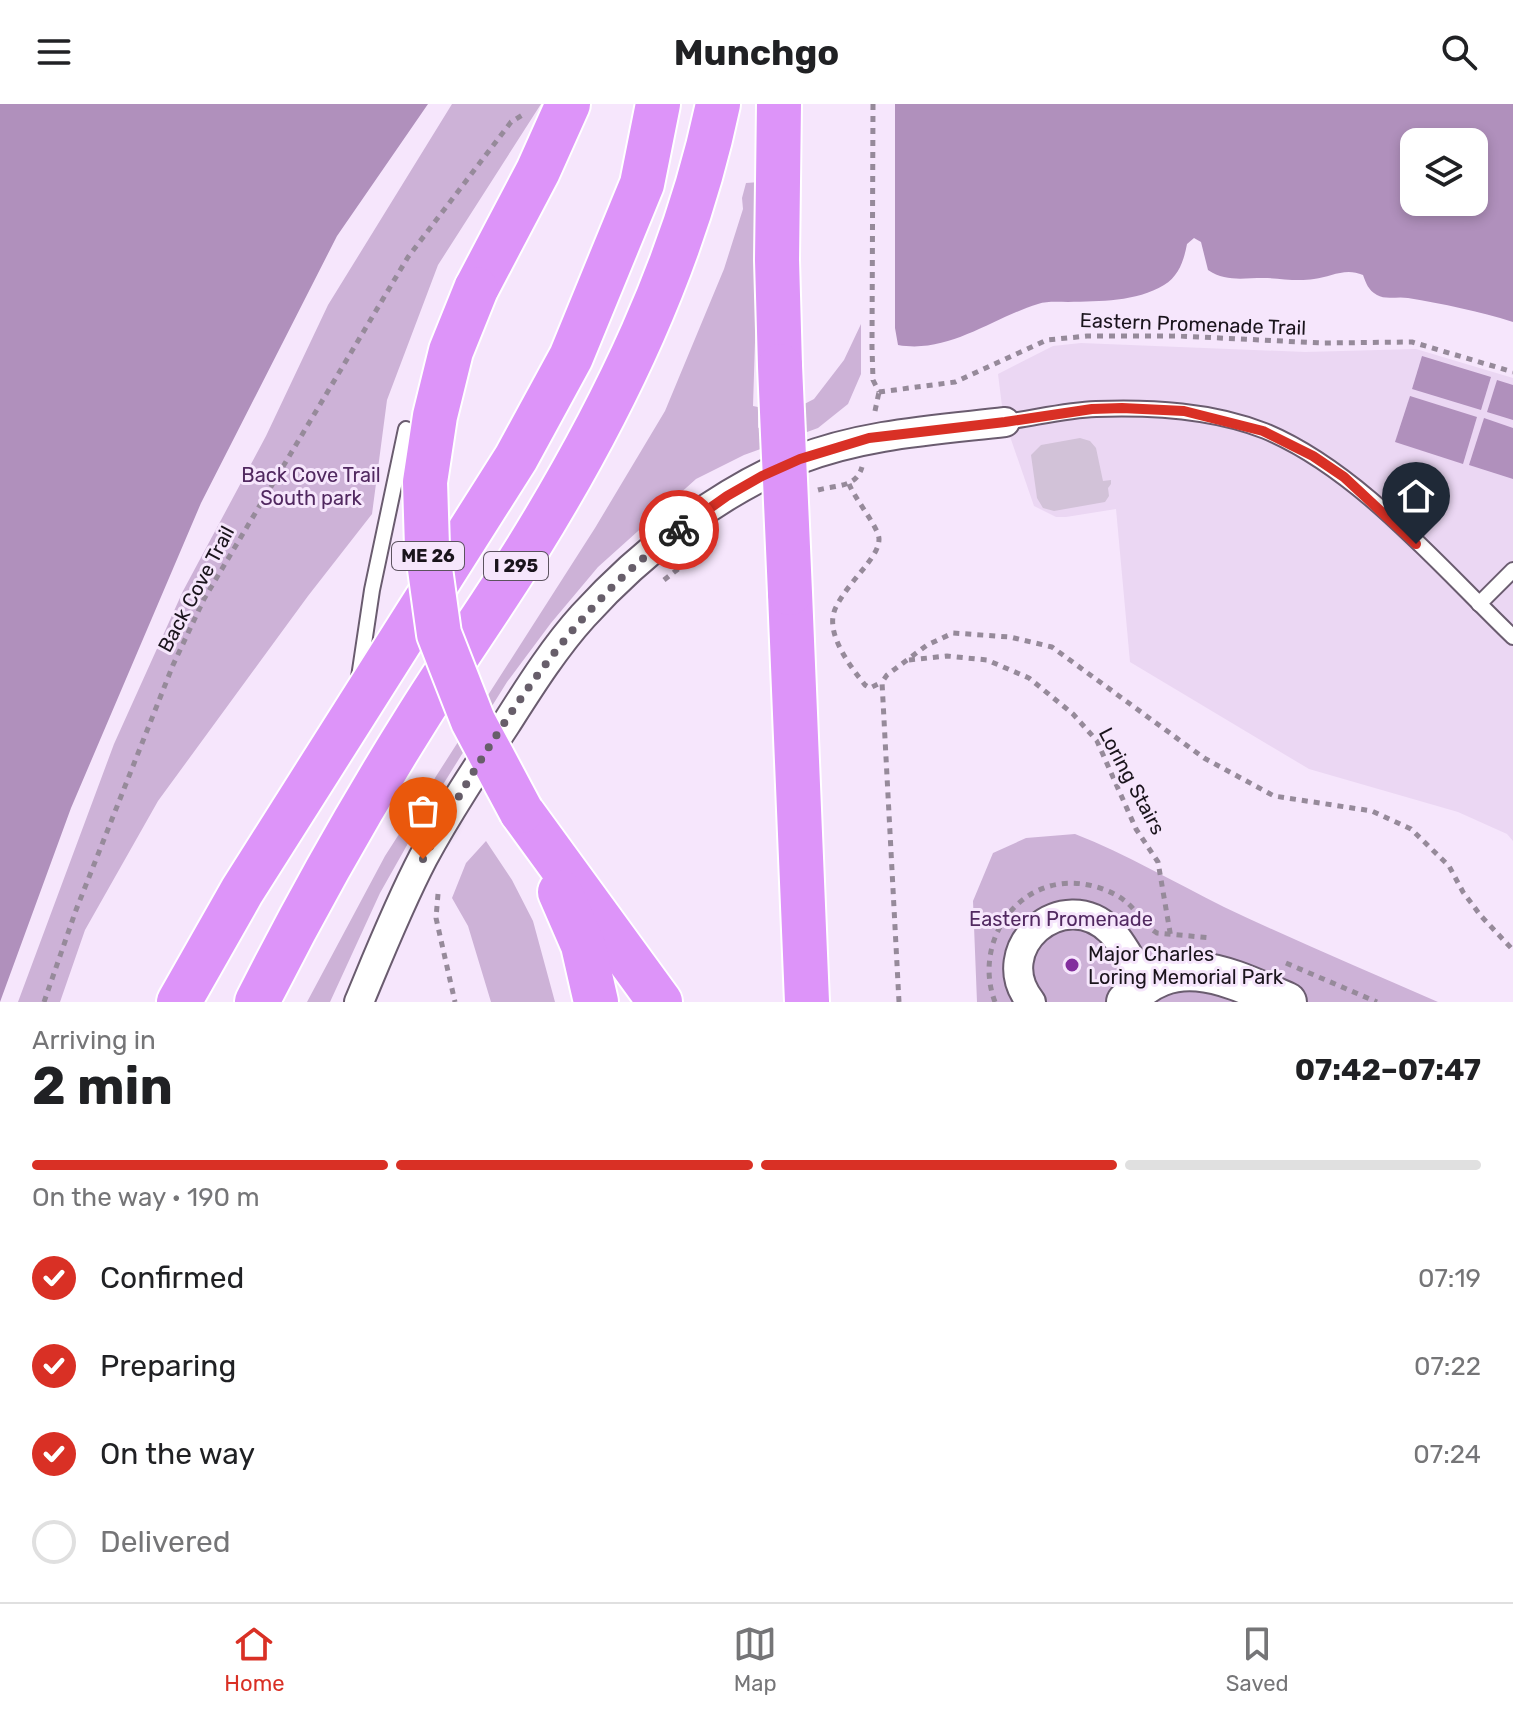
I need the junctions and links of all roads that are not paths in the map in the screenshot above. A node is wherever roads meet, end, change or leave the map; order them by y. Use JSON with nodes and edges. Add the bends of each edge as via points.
{"nodes":[{"id":1,"x":658,"y":104,"type":"edge"},
{"id":2,"x":718,"y":104,"type":"edge"},
{"id":3,"x":779,"y":104,"type":"edge"},
{"id":4,"x":548,"y":108,"type":"edge"},
{"id":5,"x":1005,"y":422,"type":"joint"},
{"id":6,"x":406,"y":429,"type":"dead end"},
{"id":7,"x":1513,"y":570,"type":"edge"},
{"id":8,"x":1479,"y":604,"type":"junction"},
{"id":9,"x":1513,"y":637,"type":"edge"},
{"id":10,"x":354,"y":713,"type":"junction"},
{"id":11,"x":521,"y":811,"type":"junction"},
{"id":12,"x":1135,"y":993,"type":"edge"},
{"id":13,"x":179,"y":1002,"type":"edge"},
{"id":14,"x":257,"y":1002,"type":"edge"},
{"id":15,"x":359,"y":1002,"type":"edge"},
{"id":16,"x":596,"y":1002,"type":"edge"},
{"id":17,"x":660,"y":1002,"type":"edge"},
{"id":18,"x":807,"y":1002,"type":"edge"},
{"id":19,"x":1031,"y":1002,"type":"edge"},
{"id":20,"x":1287,"y":1002,"type":"edge"}],
"edges":[{"from":1,"to":10,"type":"highway","number":"I 295","via":[[642,184],[571,357],[516,458]]},
{"from":2,"to":14,"type":"highway","number":"I 295","via":[[681,238],[633,356],[591,438],[351,827]]},
{"from":3,"to":18,"type":"highway","bridge":true,"via":[[780,366]]},
{"from":4,"to":11,"type":"highway","number":"ME 26","bridge":true,"via":[[538,171],[476,289],[451,351],[425,482],[439,634],[473,721]]},
{"from":5,"to":8,"type":"lane","via":[[1092,409],[1147,409],[1184,411],[1263,431],[1344,477]]},
{"from":5,"to":15,"type":"street","via":[[869,438],[800,459],[727,496],[640,562],[581,618],[456,802],[423,859]]},
{"from":6,"to":10,"type":"lane","via":[[372,590]]},
{"from":7,"to":8,"type":"lane"},
{"from":8,"to":9,"type":"lane"},
{"from":10,"to":13,"type":"highway","number":"I 295"},
{"from":11,"to":16,"type":"highway","via":[[583,945]]},
{"from":11,"to":17,"type":"highway","number":"ME 26"},
{"from":12,"to":19,"type":"street","via":[[1110,930],[1082,915],[1061,915],[1034,930],[1022,947],[1018,968]]},
{"from":12,"to":20,"type":"street","via":[[1168,973],[1198,970]]}]}
